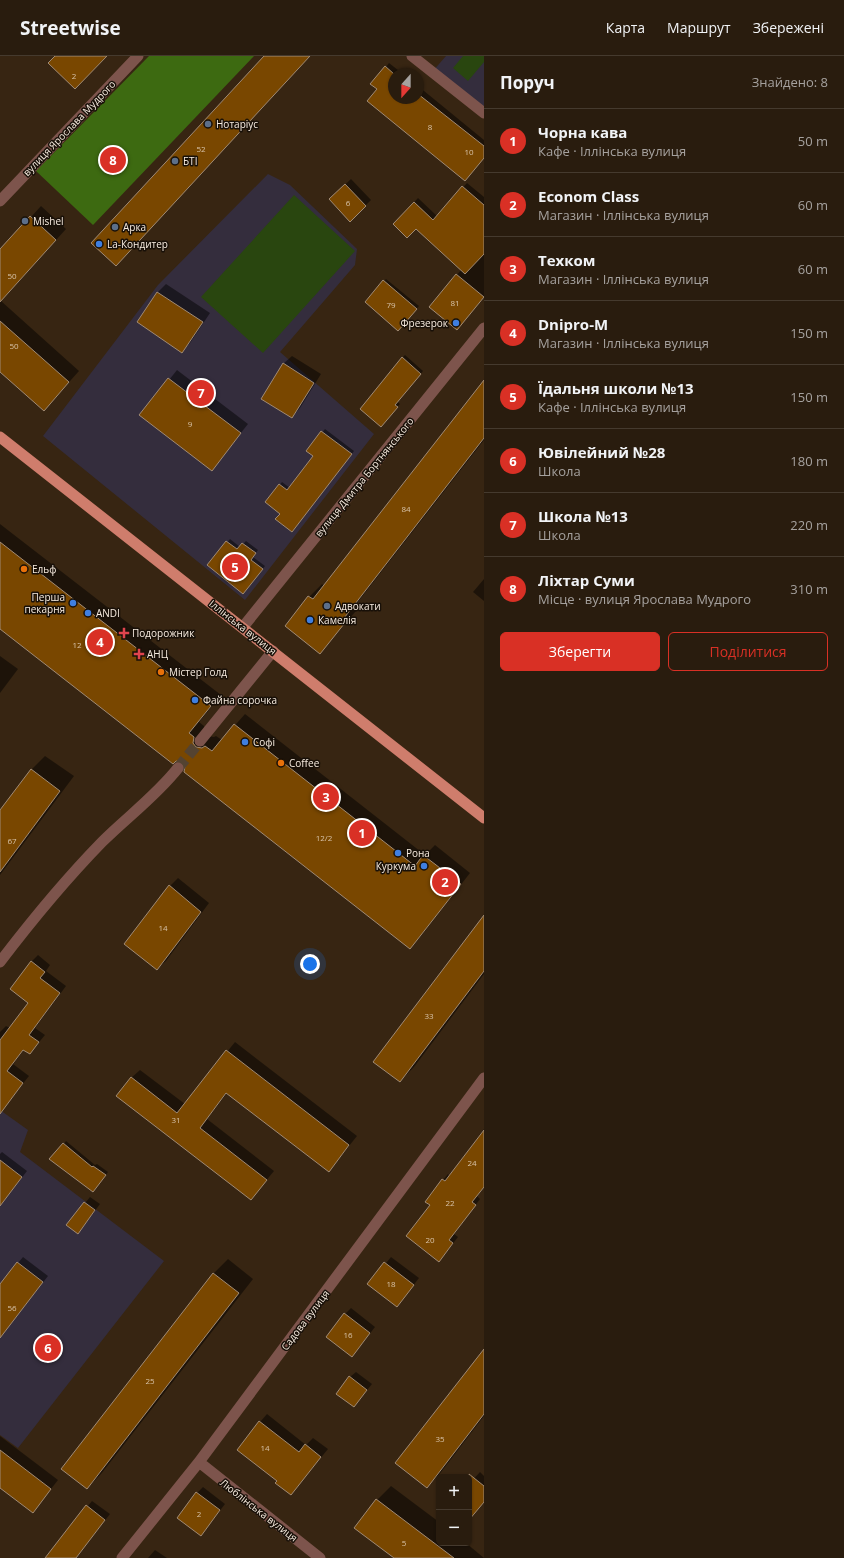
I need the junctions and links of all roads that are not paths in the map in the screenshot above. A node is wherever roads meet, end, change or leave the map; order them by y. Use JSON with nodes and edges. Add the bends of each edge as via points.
{"nodes":[{"id":1,"x":138,"y":56,"type":"edge"},
{"id":2,"x":412,"y":56,"type":"edge"},
{"id":3,"x":484,"y":113,"type":"edge"},
{"id":4,"x":0,"y":201,"type":"edge"},
{"id":5,"x":484,"y":328,"type":"edge"},
{"id":6,"x":0,"y":437,"type":"edge"},
{"id":7,"x":243,"y":627,"type":"junction"},
{"id":8,"x":274,"y":651,"type":"junction"},
{"id":9,"x":200,"y":741,"type":"tunnel mouth"},
{"id":10,"x":178,"y":768,"type":"tunnel mouth"},
{"id":11,"x":484,"y":818,"type":"edge"},
{"id":12,"x":0,"y":962,"type":"edge"},
{"id":13,"x":484,"y":1078,"type":"edge"},
{"id":14,"x":199,"y":1462,"type":"junction"},
{"id":15,"x":122,"y":1558,"type":"edge"},
{"id":16,"x":320,"y":1558,"type":"edge"}],
"edges":[{"from":1,"to":4,"type":"street","name":"вулиця Ярослава Мудрого"},
{"from":2,"to":3,"type":"street"},
{"from":5,"to":7,"type":"street","name":"вулиця Дмитра Бортнянського"},
{"from":6,"to":7,"type":"main road","name":"Іллінська вулиця"},
{"from":7,"to":8,"type":"main road","name":"Іллінська вулиця"},
{"from":8,"to":9,"type":"street"},
{"from":8,"to":11,"type":"main road","name":"Іллінська вулиця"},
{"from":10,"to":12,"type":"street","via":[[165,785],[87,858],[36,914]]},
{"from":13,"to":14,"type":"street","name":"Садова вулиця"},
{"from":14,"to":15,"type":"street","name":"Садова вулиця"},
{"from":14,"to":16,"type":"street","name":"Люблінська вулиця"}]}
